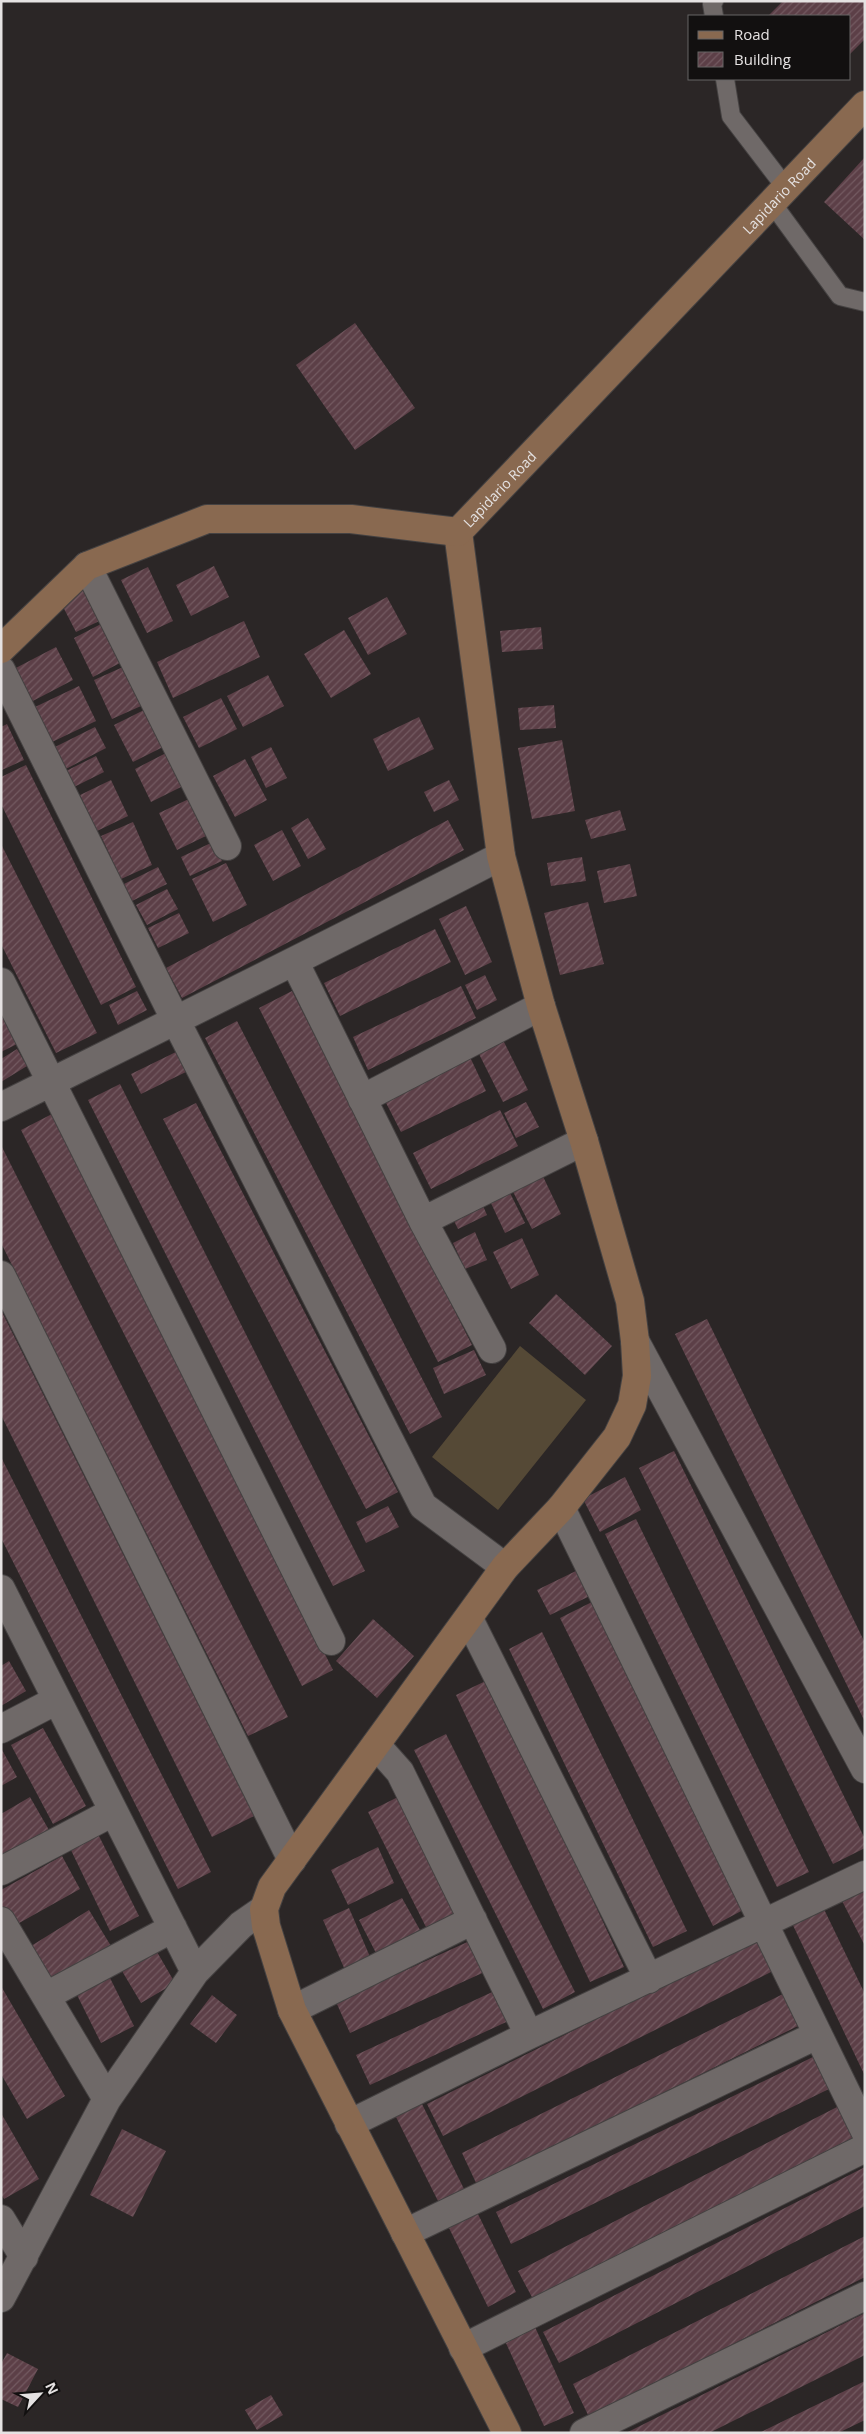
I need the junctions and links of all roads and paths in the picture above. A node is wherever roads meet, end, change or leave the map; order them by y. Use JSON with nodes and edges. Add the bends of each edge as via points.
{"nodes":[{"id":1,"x":714,"y":1,"type":"edge"},
{"id":2,"x":714,"y":15,"type":"edge"},
{"id":3,"x":725,"y":80,"type":"edge"},
{"id":4,"x":865,"y":105,"type":"edge"},
{"id":5,"x":779,"y":195,"type":"junction"},
{"id":6,"x":865,"y":302,"type":"edge"},
{"id":7,"x":458,"y":532,"type":"junction"},
{"id":8,"x":87,"y":566,"type":"junction"},
{"id":9,"x":1,"y":649,"type":"edge"},
{"id":10,"x":1,"y":670,"type":"edge"},
{"id":11,"x":227,"y":846,"type":"dead end"},
{"id":12,"x":501,"y":856,"type":"junction"},
{"id":13,"x":295,"y":962,"type":"junction"},
{"id":14,"x":1,"y":982,"type":"edge"},
{"id":15,"x":541,"y":1006,"type":"junction"},
{"id":16,"x":176,"y":1020,"type":"junction"},
{"id":17,"x":52,"y":1082,"type":"junction"},
{"id":18,"x":362,"y":1099,"type":"junction"},
{"id":19,"x":1,"y":1107,"type":"edge"},
{"id":20,"x":584,"y":1141,"type":"junction"},
{"id":21,"x":423,"y":1221,"type":"junction"},
{"id":22,"x":1,"y":1275,"type":"edge"},
{"id":23,"x":636,"y":1341,"type":"junction"},
{"id":24,"x":492,"y":1349,"type":"dead end"},
{"id":25,"x":561,"y":1508,"type":"junction"},
{"id":26,"x":505,"y":1566,"type":"junction"},
{"id":27,"x":1,"y":1589,"type":"edge"},
{"id":28,"x":469,"y":1619,"type":"junction"},
{"id":29,"x":331,"y":1640,"type":"dead end"},
{"id":30,"x":57,"y":1700,"type":"junction"},
{"id":31,"x":1,"y":1730,"type":"edge"},
{"id":32,"x":376,"y":1745,"type":"junction"},
{"id":33,"x":865,"y":1769,"type":"edge"},
{"id":34,"x":114,"y":1812,"type":"junction"},
{"id":35,"x":292,"y":1860,"type":"junction"},
{"id":36,"x":1,"y":1871,"type":"edge"},
{"id":37,"x":865,"y":1876,"type":"edge"},
{"id":38,"x":264,"y":1909,"type":"junction"},
{"id":39,"x":473,"y":1920,"type":"junction"},
{"id":40,"x":1,"y":1921,"type":"edge"},
{"id":41,"x":764,"y":1921,"type":"junction"},
{"id":42,"x":172,"y":1928,"type":"junction"},
{"id":43,"x":195,"y":1972,"type":"junction"},
{"id":44,"x":649,"y":1979,"type":"junction"},
{"id":45,"x":46,"y":1996,"type":"junction"},
{"id":46,"x":292,"y":2010,"type":"junction"},
{"id":47,"x":529,"y":2035,"type":"junction"},
{"id":48,"x":816,"y":2035,"type":"junction"},
{"id":49,"x":107,"y":2099,"type":"junction"},
{"id":50,"x":349,"y":2124,"type":"junction"},
{"id":51,"x":865,"y":2131,"type":"edge"},
{"id":52,"x":865,"y":2148,"type":"edge"},
{"id":53,"x":1,"y":2219,"type":"edge"},
{"id":54,"x":404,"y":2232,"type":"junction"},
{"id":55,"x":24,"y":2256,"type":"junction"},
{"id":56,"x":865,"y":2296,"type":"edge"},
{"id":57,"x":1,"y":2298,"type":"edge"},
{"id":58,"x":463,"y":2348,"type":"junction"},
{"id":59,"x":507,"y":2433,"type":"edge"},
{"id":60,"x":584,"y":2433,"type":"edge"}],
"edges":[{"from":1,"to":2,"type":"lane"},
{"from":3,"to":5,"type":"lane","via":[[731,116]]},
{"from":4,"to":5,"type":"street","name":"Lapidario Road"},
{"from":5,"to":6,"type":"lane","via":[[840,296]]},
{"from":5,"to":7,"type":"street","name":"Lapidario Road"},
{"from":7,"to":8,"type":"street","name":"Lapidario Road","via":[[351,519],[207,519]]},
{"from":7,"to":12,"type":"street"},
{"from":8,"to":9,"type":"street","name":"Lapidario Road"},
{"from":8,"to":11,"type":"street"},
{"from":10,"to":16,"type":"street"},
{"from":12,"to":13,"type":"street"},
{"from":12,"to":15,"type":"street"},
{"from":13,"to":16,"type":"street"},
{"from":13,"to":18,"type":"street"},
{"from":14,"to":17,"type":"street"},
{"from":15,"to":18,"type":"street"},
{"from":15,"to":20,"type":"street"},
{"from":16,"to":17,"type":"street"},
{"from":16,"to":26,"type":"street","via":[[423,1506]]},
{"from":17,"to":19,"type":"street"},
{"from":17,"to":29,"type":"street"},
{"from":18,"to":21,"type":"street"},
{"from":20,"to":21,"type":"street"},
{"from":20,"to":23,"type":"street","via":[[630,1301]]},
{"from":21,"to":24,"type":"street"},
{"from":22,"to":35,"type":"street"},
{"from":23,"to":25,"type":"street","via":[[637,1376],[632,1405],[617,1437]]},
{"from":23,"to":33,"type":"street"},
{"from":25,"to":26,"type":"street"},
{"from":25,"to":41,"type":"street"},
{"from":26,"to":28,"type":"street"},
{"from":27,"to":30,"type":"street"},
{"from":28,"to":32,"type":"street"},
{"from":28,"to":44,"type":"street"},
{"from":30,"to":31,"type":"street"},
{"from":30,"to":34,"type":"street"},
{"from":32,"to":35,"type":"street"},
{"from":32,"to":39,"type":"street","via":[[400,1772]]},
{"from":34,"to":36,"type":"street"},
{"from":34,"to":42,"type":"street"},
{"from":35,"to":38,"type":"street","via":[[272,1887]]},
{"from":37,"to":41,"type":"street"},
{"from":38,"to":43,"type":"street","via":[[241,1925]]},
{"from":38,"to":46,"type":"street","via":[[269,1938]]},
{"from":39,"to":46,"type":"street"},
{"from":39,"to":47,"type":"street"},
{"from":40,"to":45,"type":"street"},
{"from":41,"to":44,"type":"street"},
{"from":41,"to":48,"type":"street"},
{"from":42,"to":43,"type":"street"},
{"from":42,"to":45,"type":"street"},
{"from":43,"to":49,"type":"street"},
{"from":44,"to":47,"type":"street"},
{"from":45,"to":49,"type":"street"},
{"from":46,"to":50,"type":"street"},
{"from":47,"to":50,"type":"street"},
{"from":48,"to":51,"type":"street"},
{"from":48,"to":54,"type":"street"},
{"from":49,"to":55,"type":"street"},
{"from":50,"to":54,"type":"street"},
{"from":52,"to":58,"type":"street"},
{"from":53,"to":55,"type":"street"},
{"from":54,"to":58,"type":"street"},
{"from":55,"to":57,"type":"street"},
{"from":56,"to":60,"type":"street"},
{"from":58,"to":59,"type":"street"}]}
